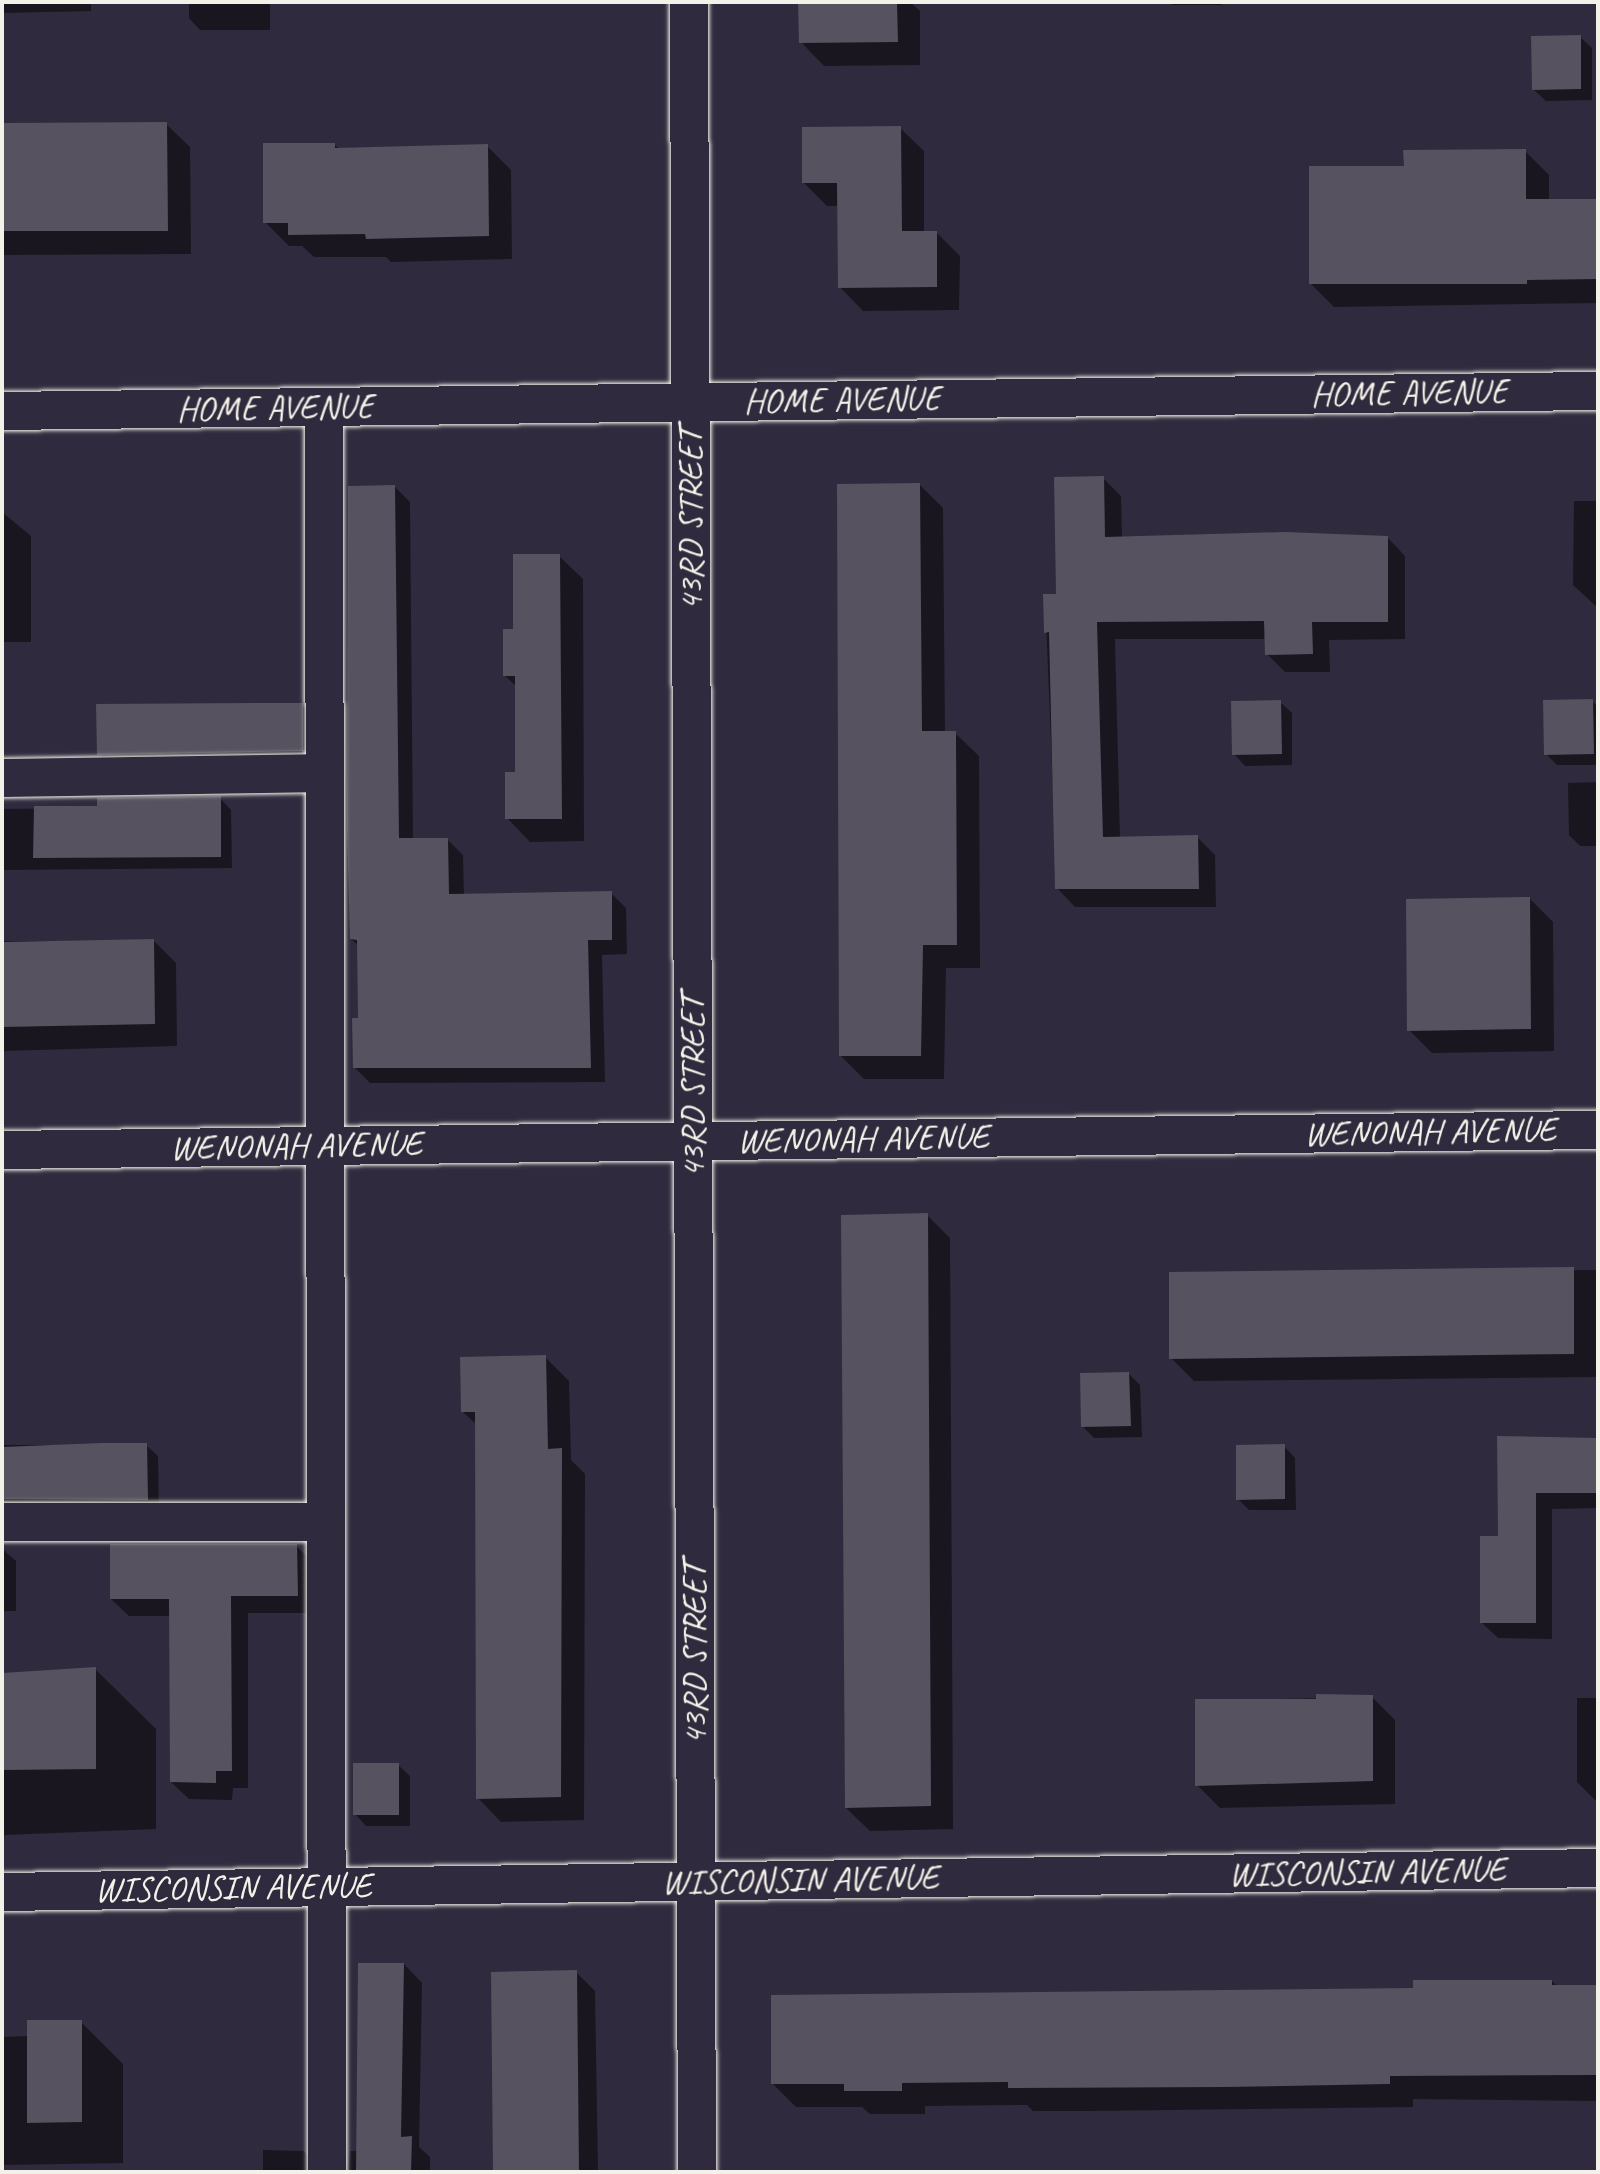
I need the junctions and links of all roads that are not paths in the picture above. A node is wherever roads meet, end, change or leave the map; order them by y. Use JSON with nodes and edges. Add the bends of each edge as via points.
{"nodes":[{"id":1,"x":689,"y":2,"type":"edge"},
{"id":2,"x":1598,"y":391,"type":"edge"},
{"id":3,"x":691,"y":402,"type":"junction"},
{"id":4,"x":324,"y":407,"type":"junction"},
{"id":5,"x":2,"y":411,"type":"edge"},
{"id":6,"x":325,"y":773,"type":"junction"},
{"id":7,"x":2,"y":778,"type":"edge"},
{"id":8,"x":1598,"y":1130,"type":"edge"},
{"id":9,"x":694,"y":1141,"type":"junction"},
{"id":10,"x":325,"y":1146,"type":"junction"},
{"id":11,"x":2,"y":1150,"type":"edge"},
{"id":12,"x":2,"y":1522,"type":"edge"},
{"id":13,"x":326,"y":1522,"type":"junction"},
{"id":14,"x":1598,"y":1868,"type":"edge"},
{"id":15,"x":696,"y":1881,"type":"junction"},
{"id":16,"x":327,"y":1887,"type":"junction"},
{"id":17,"x":2,"y":1892,"type":"edge"},
{"id":18,"x":327,"y":2172,"type":"edge"},
{"id":19,"x":697,"y":2172,"type":"edge"}],
"edges":[{"from":1,"to":3,"type":"street","name":"43RD STREET"},
{"from":2,"to":3,"type":"street","name":"HOME AVENUE"},
{"from":3,"to":4,"type":"street","name":"HOME AVENUE"},
{"from":3,"to":9,"type":"street","name":"43RD STREET"},
{"from":4,"to":5,"type":"street","name":"HOME AVENUE"},
{"from":4,"to":6,"type":"street"},
{"from":6,"to":7,"type":"street"},
{"from":6,"to":10,"type":"street"},
{"from":8,"to":9,"type":"street","name":"WENONAH AVENUE"},
{"from":9,"to":10,"type":"street","name":"WENONAH AVENUE"},
{"from":9,"to":15,"type":"street","name":"43RD STREET"},
{"from":10,"to":11,"type":"street","name":"WENONAH AVENUE"},
{"from":10,"to":13,"type":"street"},
{"from":12,"to":13,"type":"street"},
{"from":13,"to":16,"type":"street"},
{"from":14,"to":15,"type":"street","name":"WISCONSIN AVENUE"},
{"from":15,"to":16,"type":"street","name":"WISCONSIN AVENUE"},
{"from":15,"to":19,"type":"street","name":"43RD STREET"},
{"from":16,"to":17,"type":"street","name":"WISCONSIN AVENUE"},
{"from":16,"to":18,"type":"street"}]}
